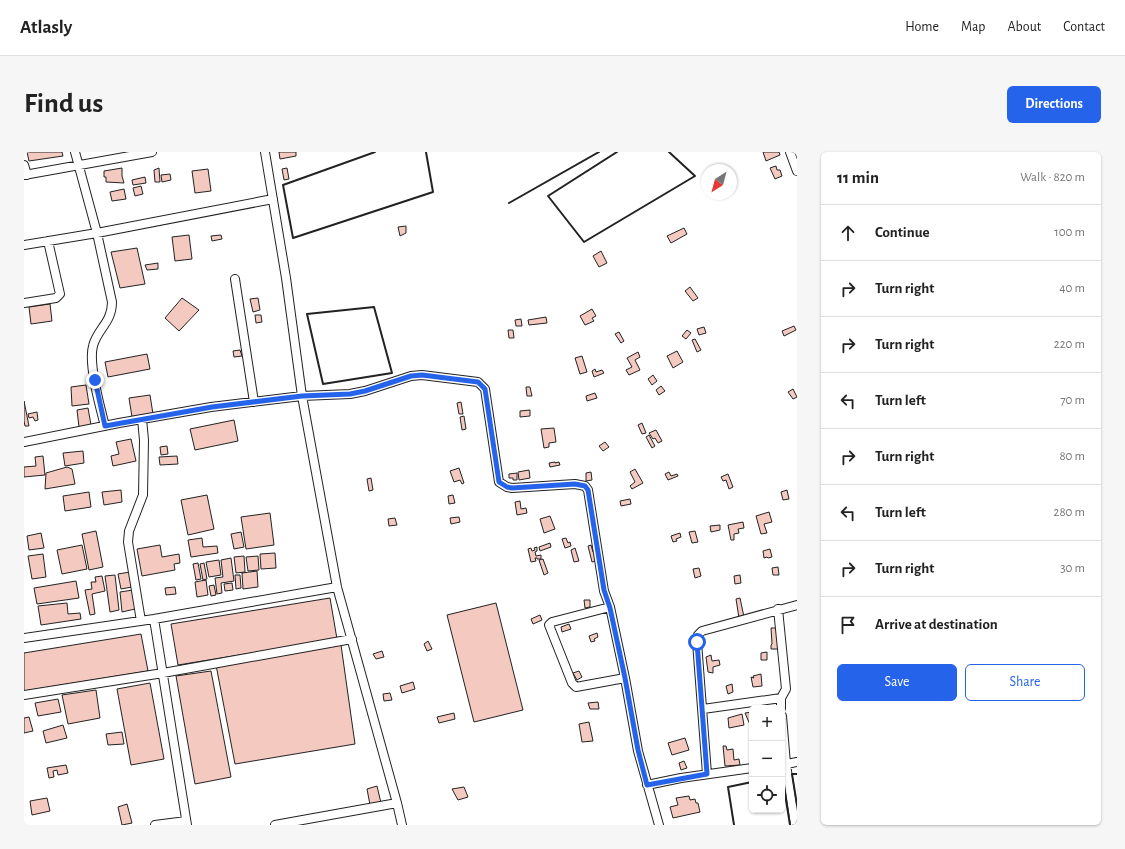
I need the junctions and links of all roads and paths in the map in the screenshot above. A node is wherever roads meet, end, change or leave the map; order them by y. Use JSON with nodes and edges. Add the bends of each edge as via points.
{"nodes":[{"id":1,"x":75,"y":152,"type":"edge"},
{"id":2,"x":152,"y":152,"type":"edge"},
{"id":3,"x":265,"y":152,"type":"edge"},
{"id":4,"x":790,"y":152,"type":"edge"},
{"id":5,"x":122,"y":155,"type":"edge"},
{"id":6,"x":24,"y":165,"type":"edge"},
{"id":7,"x":78,"y":166,"type":"junction"},
{"id":8,"x":797,"y":171,"type":"edge"},
{"id":9,"x":25,"y":175,"type":"edge"},
{"id":10,"x":273,"y":199,"type":"junction"},
{"id":11,"x":97,"y":233,"type":"junction"},
{"id":12,"x":48,"y":241,"type":"junction"},
{"id":13,"x":24,"y":245,"type":"edge"},
{"id":14,"x":235,"y":279,"type":"dead end"},
{"id":15,"x":24,"y":303,"type":"edge"},
{"id":16,"x":302,"y":396,"type":"junction"},
{"id":17,"x":254,"y":402,"type":"junction"},
{"id":18,"x":142,"y":419,"type":"junction"},
{"id":19,"x":105,"y":426,"type":"junction"},
{"id":20,"x":24,"y":442,"type":"edge"},
{"id":21,"x":337,"y":587,"type":"junction"},
{"id":22,"x":797,"y":605,"type":"edge"},
{"id":23,"x":610,"y":608,"type":"junction"},
{"id":24,"x":778,"y":609,"type":"junction"},
{"id":25,"x":154,"y":619,"type":"junction"},
{"id":26,"x":141,"y":621,"type":"junction"},
{"id":27,"x":24,"y":638,"type":"edge"},
{"id":28,"x":352,"y":639,"type":"junction"},
{"id":29,"x":163,"y":673,"type":"junction"},
{"id":30,"x":625,"y":678,"type":"junction"},
{"id":31,"x":24,"y":696,"type":"edge"},
{"id":32,"x":781,"y":698,"type":"junction"},
{"id":33,"x":781,"y":705,"type":"edge"},
{"id":34,"x":703,"y":709,"type":"junction"},
{"id":35,"x":797,"y":762,"type":"edge"},
{"id":36,"x":785,"y":764,"type":"edge"},
{"id":37,"x":749,"y":768,"type":"edge"},
{"id":38,"x":785,"y":770,"type":"edge"},
{"id":39,"x":707,"y":774,"type":"junction"},
{"id":40,"x":647,"y":785,"type":"junction"},
{"id":41,"x":397,"y":803,"type":"junction"},
{"id":42,"x":308,"y":822,"type":"edge"},
{"id":43,"x":187,"y":823,"type":"edge"},
{"id":44,"x":155,"y":825,"type":"edge"},
{"id":45,"x":275,"y":825,"type":"edge"},
{"id":46,"x":402,"y":825,"type":"edge"},
{"id":47,"x":659,"y":825,"type":"edge"},
{"id":48,"x":795,"y":825,"type":"edge"}],
"edges":[{"from":1,"to":7,"type":"street"},
{"from":2,"to":5,"type":"street"},
{"from":3,"to":10,"type":"street"},
{"from":4,"to":8,"type":"street"},
{"from":5,"to":7,"type":"street"},
{"from":6,"to":9,"type":"street"},
{"from":7,"to":9,"type":"street"},
{"from":7,"to":11,"type":"street"},
{"from":10,"to":11,"type":"street"},
{"from":10,"to":16,"type":"street"},
{"from":11,"to":12,"type":"street"},
{"from":11,"to":19,"type":"street","via":[[112,302],[112,310],[92,348],[95,380]]},
{"from":12,"to":13,"type":"street"},
{"from":12,"to":15,"type":"street","via":[[60,294],[56,298]]},
{"from":14,"to":17,"type":"street"},
{"from":16,"to":17,"type":"street"},
{"from":16,"to":21,"type":"street"},
{"from":16,"to":23,"type":"street","via":[[350,394],[422,375],[478,382],[485,389],[499,482],[512,488],[575,484],[585,486],[588,490],[604,590]]},
{"from":17,"to":18,"type":"street"},
{"from":18,"to":19,"type":"street"},
{"from":18,"to":26,"type":"street","via":[[143,496],[129,531],[128,542]]},
{"from":19,"to":20,"type":"street"},
{"from":21,"to":25,"type":"street"},
{"from":21,"to":28,"type":"street"},
{"from":22,"to":24,"type":"street"},
{"from":23,"to":30,"type":"street"},
{"from":23,"to":30,"type":"street","via":[[552,622],[549,625],[572,684],[576,687]]},
{"from":24,"to":32,"type":"street","via":[[786,689]]},
{"from":24,"to":34,"type":"street","via":[[702,631],[698,635]]},
{"from":25,"to":26,"type":"street"},
{"from":25,"to":29,"type":"street"},
{"from":26,"to":27,"type":"street"},
{"from":28,"to":29,"type":"street"},
{"from":28,"to":41,"type":"street"},
{"from":29,"to":31,"type":"street"},
{"from":29,"to":43,"type":"street"},
{"from":30,"to":40,"type":"street"},
{"from":32,"to":33,"type":"street"},
{"from":32,"to":34,"type":"street"},
{"from":34,"to":39,"type":"street"},
{"from":35,"to":36,"type":"street"},
{"from":37,"to":39,"type":"street"},
{"from":38,"to":48,"type":"street"},
{"from":39,"to":40,"type":"street"},
{"from":40,"to":47,"type":"street"},
{"from":41,"to":42,"type":"street"},
{"from":41,"to":46,"type":"street"},
{"from":42,"to":45,"type":"street"},
{"from":43,"to":44,"type":"street"}]}
